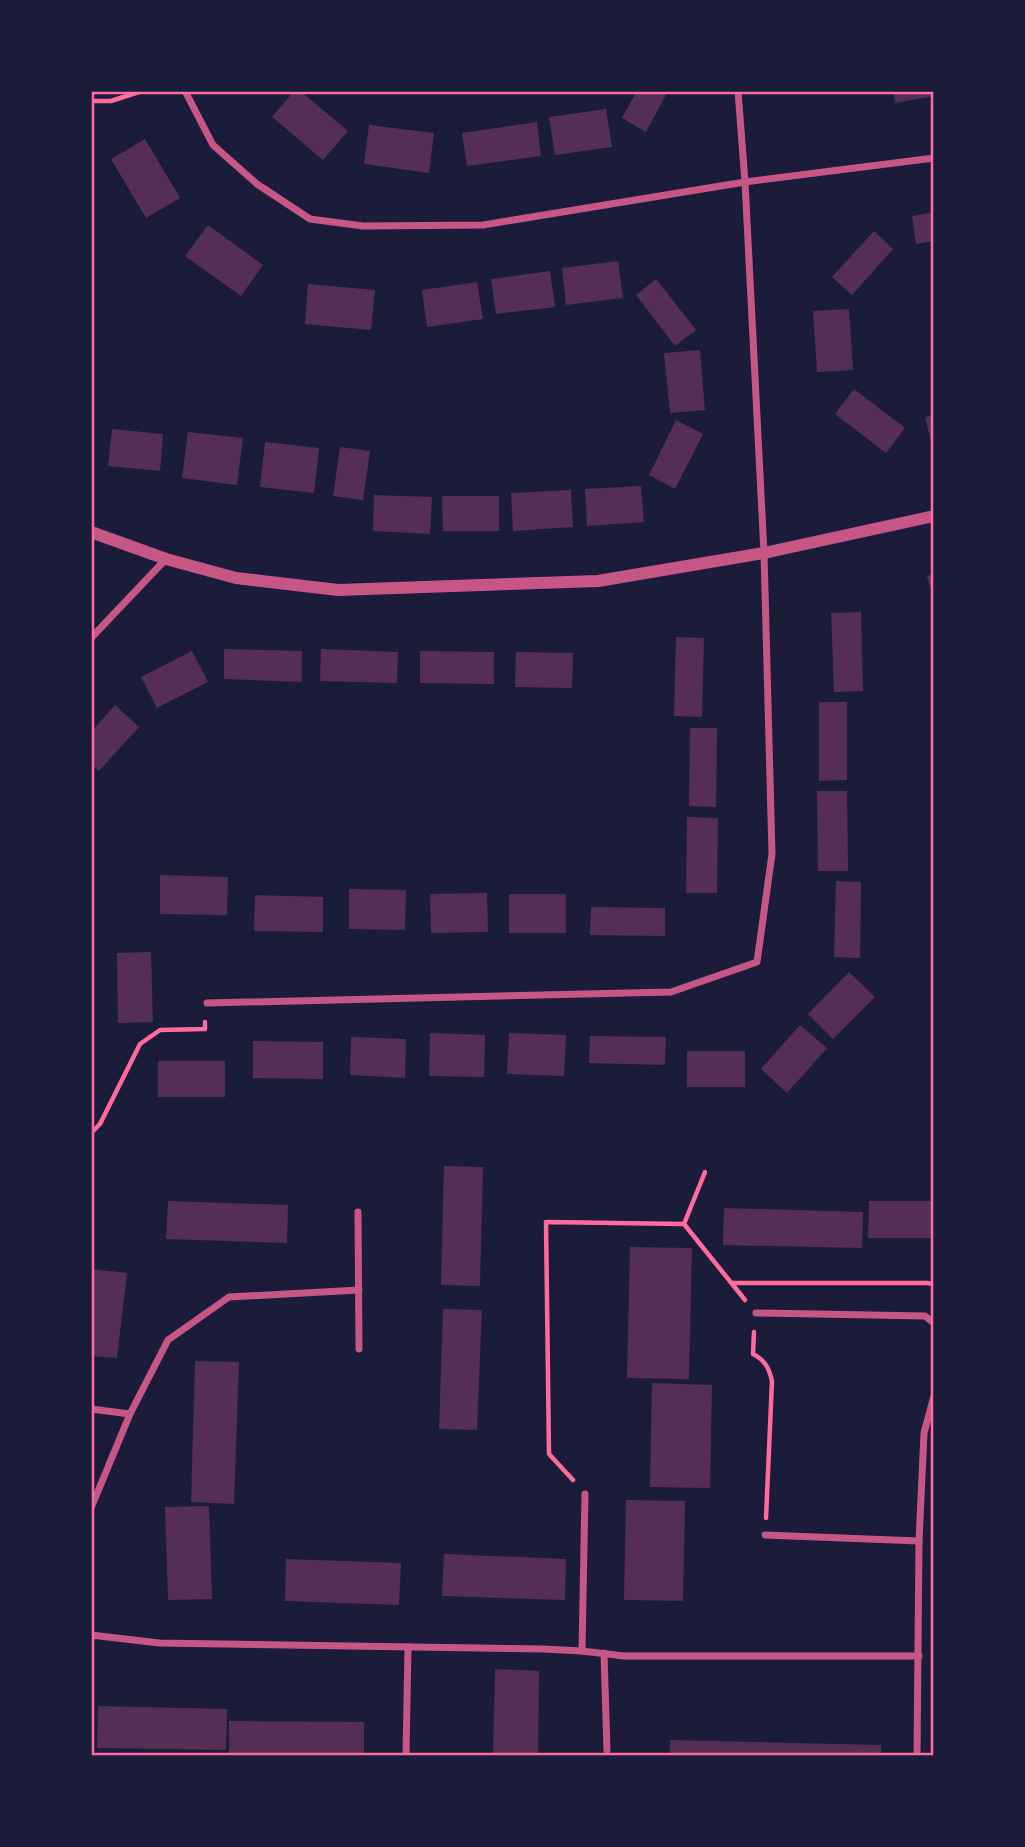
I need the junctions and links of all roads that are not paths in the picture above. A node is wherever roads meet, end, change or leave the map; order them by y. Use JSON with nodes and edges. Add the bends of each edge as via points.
{"nodes":[{"id":1,"x":186,"y":91,"type":"edge"},
{"id":2,"x":738,"y":91,"type":"edge"},
{"id":3,"x":934,"y":158,"type":"edge"},
{"id":4,"x":745,"y":181,"type":"junction"},
{"id":5,"x":934,"y":516,"type":"edge"},
{"id":6,"x":91,"y":532,"type":"edge"},
{"id":7,"x":764,"y":553,"type":"junction"},
{"id":8,"x":166,"y":559,"type":"junction"},
{"id":9,"x":91,"y":638,"type":"edge"},
{"id":10,"x":207,"y":1003,"type":"road end"},
{"id":11,"x":358,"y":1212,"type":"dead end"},
{"id":12,"x":359,"y":1290,"type":"junction"},
{"id":13,"x":755,"y":1312,"type":"road end"},
{"id":14,"x":934,"y":1323,"type":"edge"},
{"id":15,"x":359,"y":1349,"type":"dead end"},
{"id":16,"x":934,"y":1396,"type":"edge"},
{"id":17,"x":91,"y":1409,"type":"edge"},
{"id":18,"x":130,"y":1414,"type":"junction"},
{"id":19,"x":585,"y":1494,"type":"road end"},
{"id":20,"x":91,"y":1508,"type":"edge"},
{"id":21,"x":765,"y":1535,"type":"road end"},
{"id":22,"x":919,"y":1541,"type":"junction"},
{"id":23,"x":91,"y":1634,"type":"edge"},
{"id":24,"x":408,"y":1647,"type":"junction"},
{"id":25,"x":582,"y":1651,"type":"junction"},
{"id":26,"x":604,"y":1653,"type":"junction"},
{"id":27,"x":919,"y":1657,"type":"junction"},
{"id":28,"x":607,"y":1750,"type":"dead end"},
{"id":29,"x":407,"y":1754,"type":"dead end"},
{"id":30,"x":918,"y":1756,"type":"edge"}],
"edges":[{"from":1,"to":4,"type":"street","via":[[213,145],[257,184],[310,219],[363,226],[483,225]]},
{"from":2,"to":4,"type":"street"},
{"from":3,"to":4,"type":"street"},
{"from":4,"to":7,"type":"street"},
{"from":5,"to":7,"type":"street"},
{"from":6,"to":8,"type":"street"},
{"from":7,"to":8,"type":"street","via":[[598,581],[338,590],[236,578]]},
{"from":7,"to":10,"type":"street","via":[[772,854],[757,962],[671,992]]},
{"from":8,"to":9,"type":"street"},
{"from":11,"to":12,"type":"street"},
{"from":12,"to":15,"type":"street"},
{"from":12,"to":18,"type":"street","via":[[229,1297],[168,1340]]},
{"from":13,"to":14,"type":"street","via":[[925,1317]]},
{"from":16,"to":22,"type":"street","via":[[924,1433]]},
{"from":17,"to":18,"type":"street"},
{"from":18,"to":20,"type":"street"},
{"from":19,"to":25,"type":"street"},
{"from":21,"to":22,"type":"street"},
{"from":22,"to":27,"type":"street"},
{"from":23,"to":24,"type":"street","via":[[159,1643]]},
{"from":24,"to":25,"type":"street"},
{"from":24,"to":29,"type":"street"},
{"from":25,"to":26,"type":"street"},
{"from":26,"to":27,"type":"street"},
{"from":26,"to":28,"type":"street"},
{"from":27,"to":30,"type":"street"}]}
